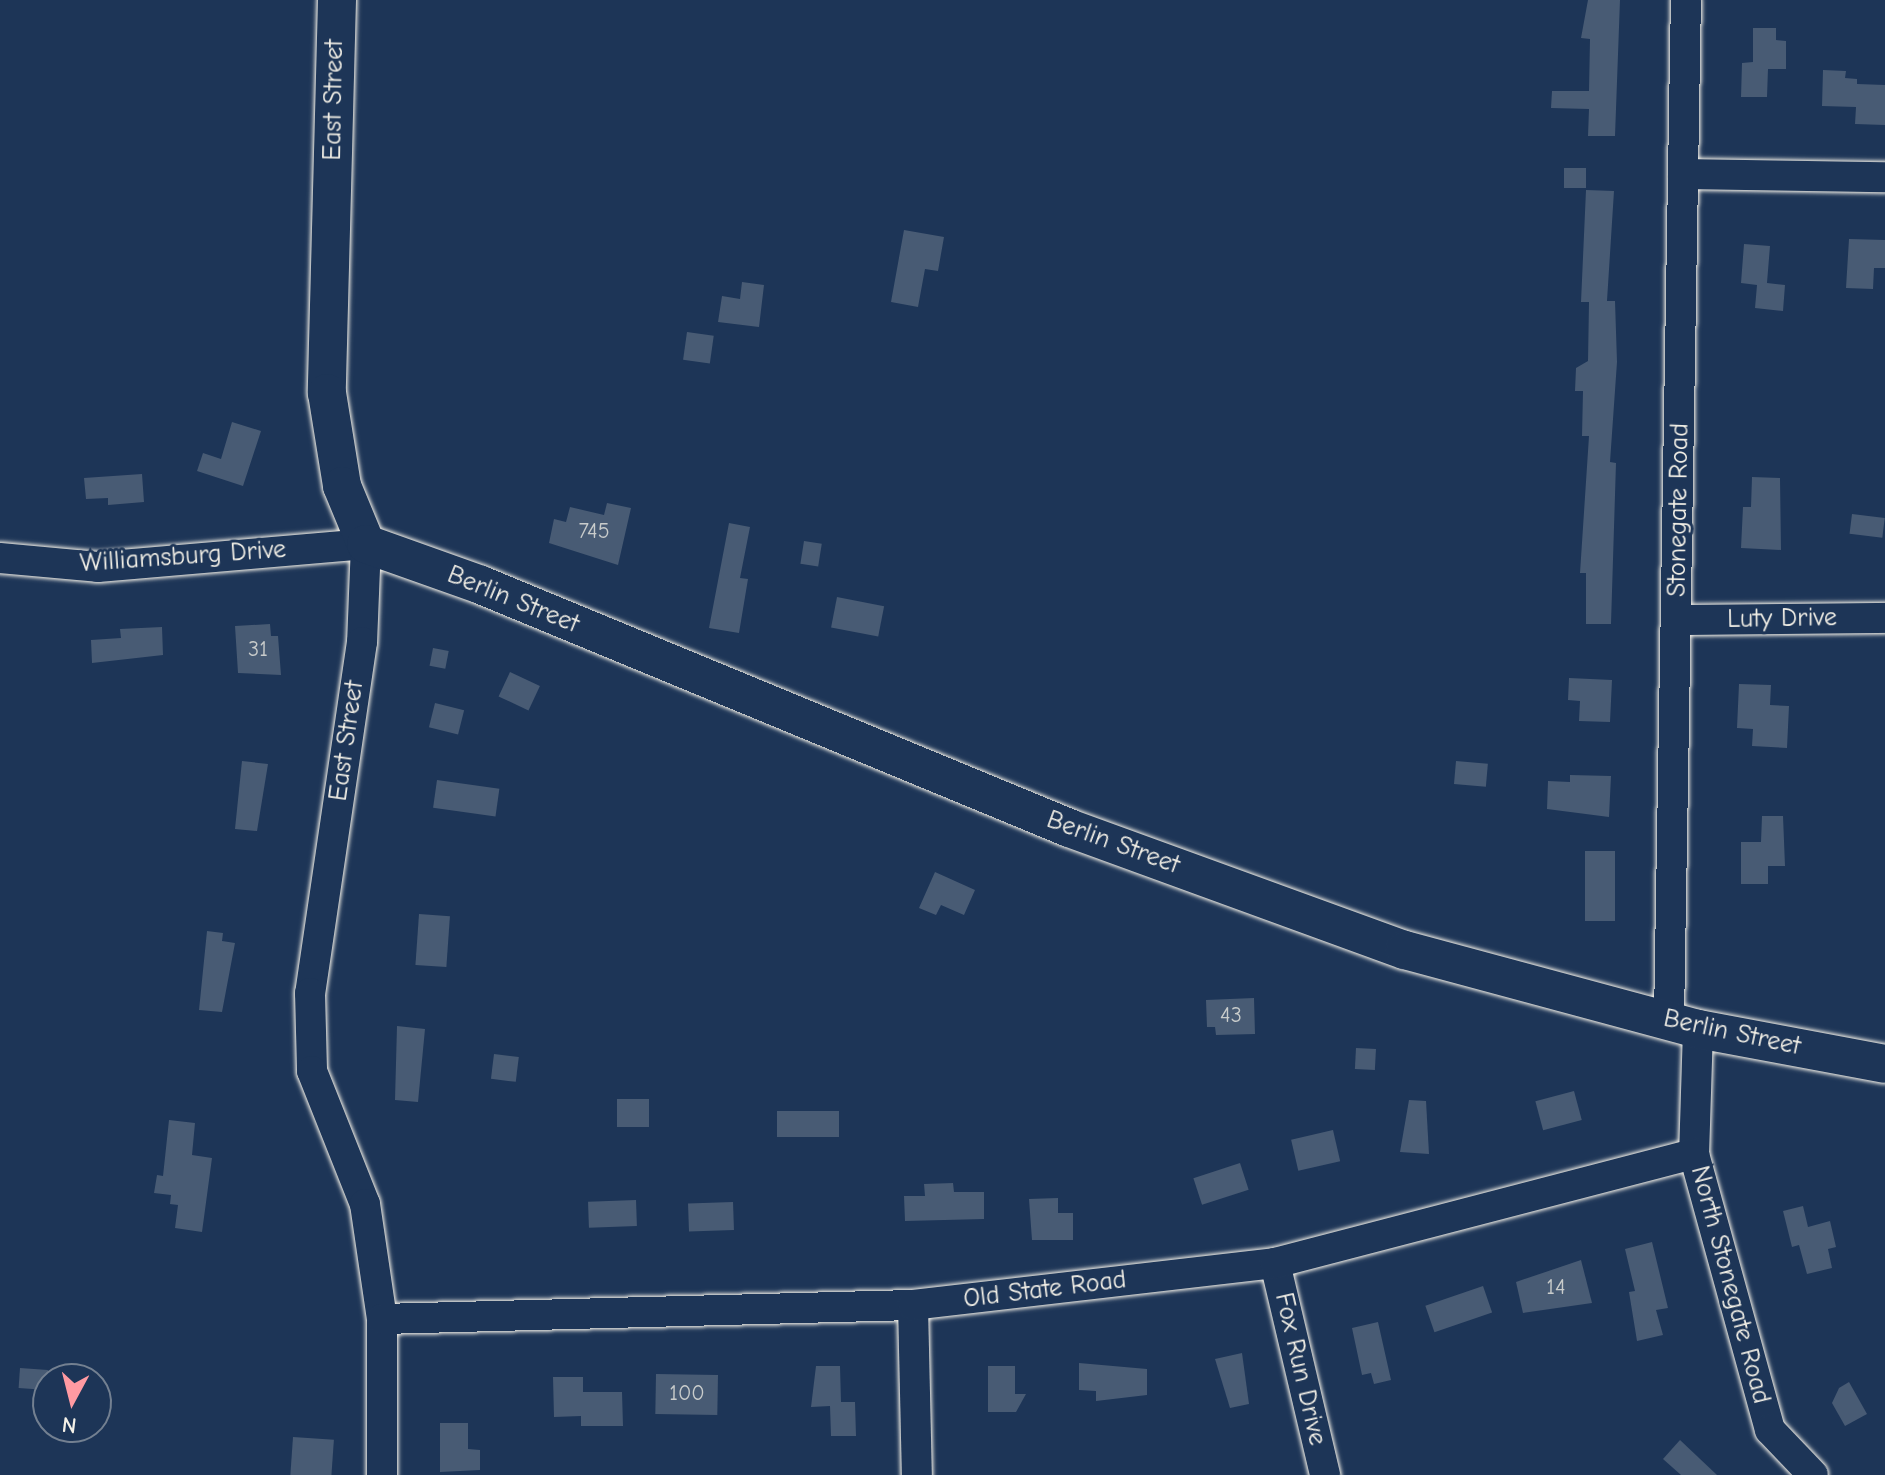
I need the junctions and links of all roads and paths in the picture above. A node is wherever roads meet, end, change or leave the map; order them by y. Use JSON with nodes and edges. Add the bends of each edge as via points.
{"nodes":[{"id":1,"x":337,"y":0,"type":"edge"},
{"id":2,"x":1686,"y":0,"type":"edge"},
{"id":3,"x":1683,"y":174,"type":"junction"},
{"id":4,"x":1885,"y":177,"type":"edge"},
{"id":5,"x":366,"y":544,"type":"junction"},
{"id":6,"x":0,"y":558,"type":"edge"},
{"id":7,"x":1885,"y":618,"type":"edge"},
{"id":8,"x":1678,"y":620,"type":"junction"},
{"id":9,"x":1683,"y":1024,"type":"junction"},
{"id":10,"x":1885,"y":1064,"type":"edge"},
{"id":11,"x":1694,"y":1154,"type":"junction"},
{"id":12,"x":1275,"y":1263,"type":"junction"},
{"id":13,"x":913,"y":1305,"type":"junction"},
{"id":14,"x":382,"y":1319,"type":"junction"},
{"id":15,"x":382,"y":1475,"type":"edge"},
{"id":16,"x":917,"y":1475,"type":"edge"},
{"id":17,"x":1325,"y":1475,"type":"edge"},
{"id":18,"x":1813,"y":1475,"type":"edge"}],
"edges":[{"from":1,"to":5,"type":"main road","name":"East Street","via":[[327,393],[342,486]]},
{"from":2,"to":3,"type":"street","name":"Stonegate Road"},
{"from":3,"to":4,"type":"street"},
{"from":3,"to":8,"type":"street","name":"Stonegate Road"},
{"from":5,"to":6,"type":"street","name":"Williamsburg Drive","via":[[98,567]]},
{"from":5,"to":9,"type":"main road","name":"Berlin Street","via":[[481,585],[1069,828],[1405,950]]},
{"from":5,"to":14,"type":"street","name":"East Street","via":[[362,642],[310,993],[312,1071],[365,1204]]},
{"from":7,"to":8,"type":"street","name":"Luty Drive"},
{"from":8,"to":9,"type":"street","name":"Stonegate Road"},
{"from":9,"to":10,"type":"main road","name":"Berlin Street"},
{"from":9,"to":11,"type":"street","name":"North Stonegate Road"},
{"from":11,"to":12,"type":"street","name":"Old State Road"},
{"from":11,"to":18,"type":"street","name":"North Stonegate Road","via":[[1770,1430]]},
{"from":12,"to":13,"type":"street","name":"Old State Road"},
{"from":12,"to":17,"type":"street","name":"Fox Run Drive"},
{"from":13,"to":14,"type":"street","name":"Old State Road"},
{"from":13,"to":16,"type":"street"},
{"from":14,"to":15,"type":"street","name":"East Street"}]}
